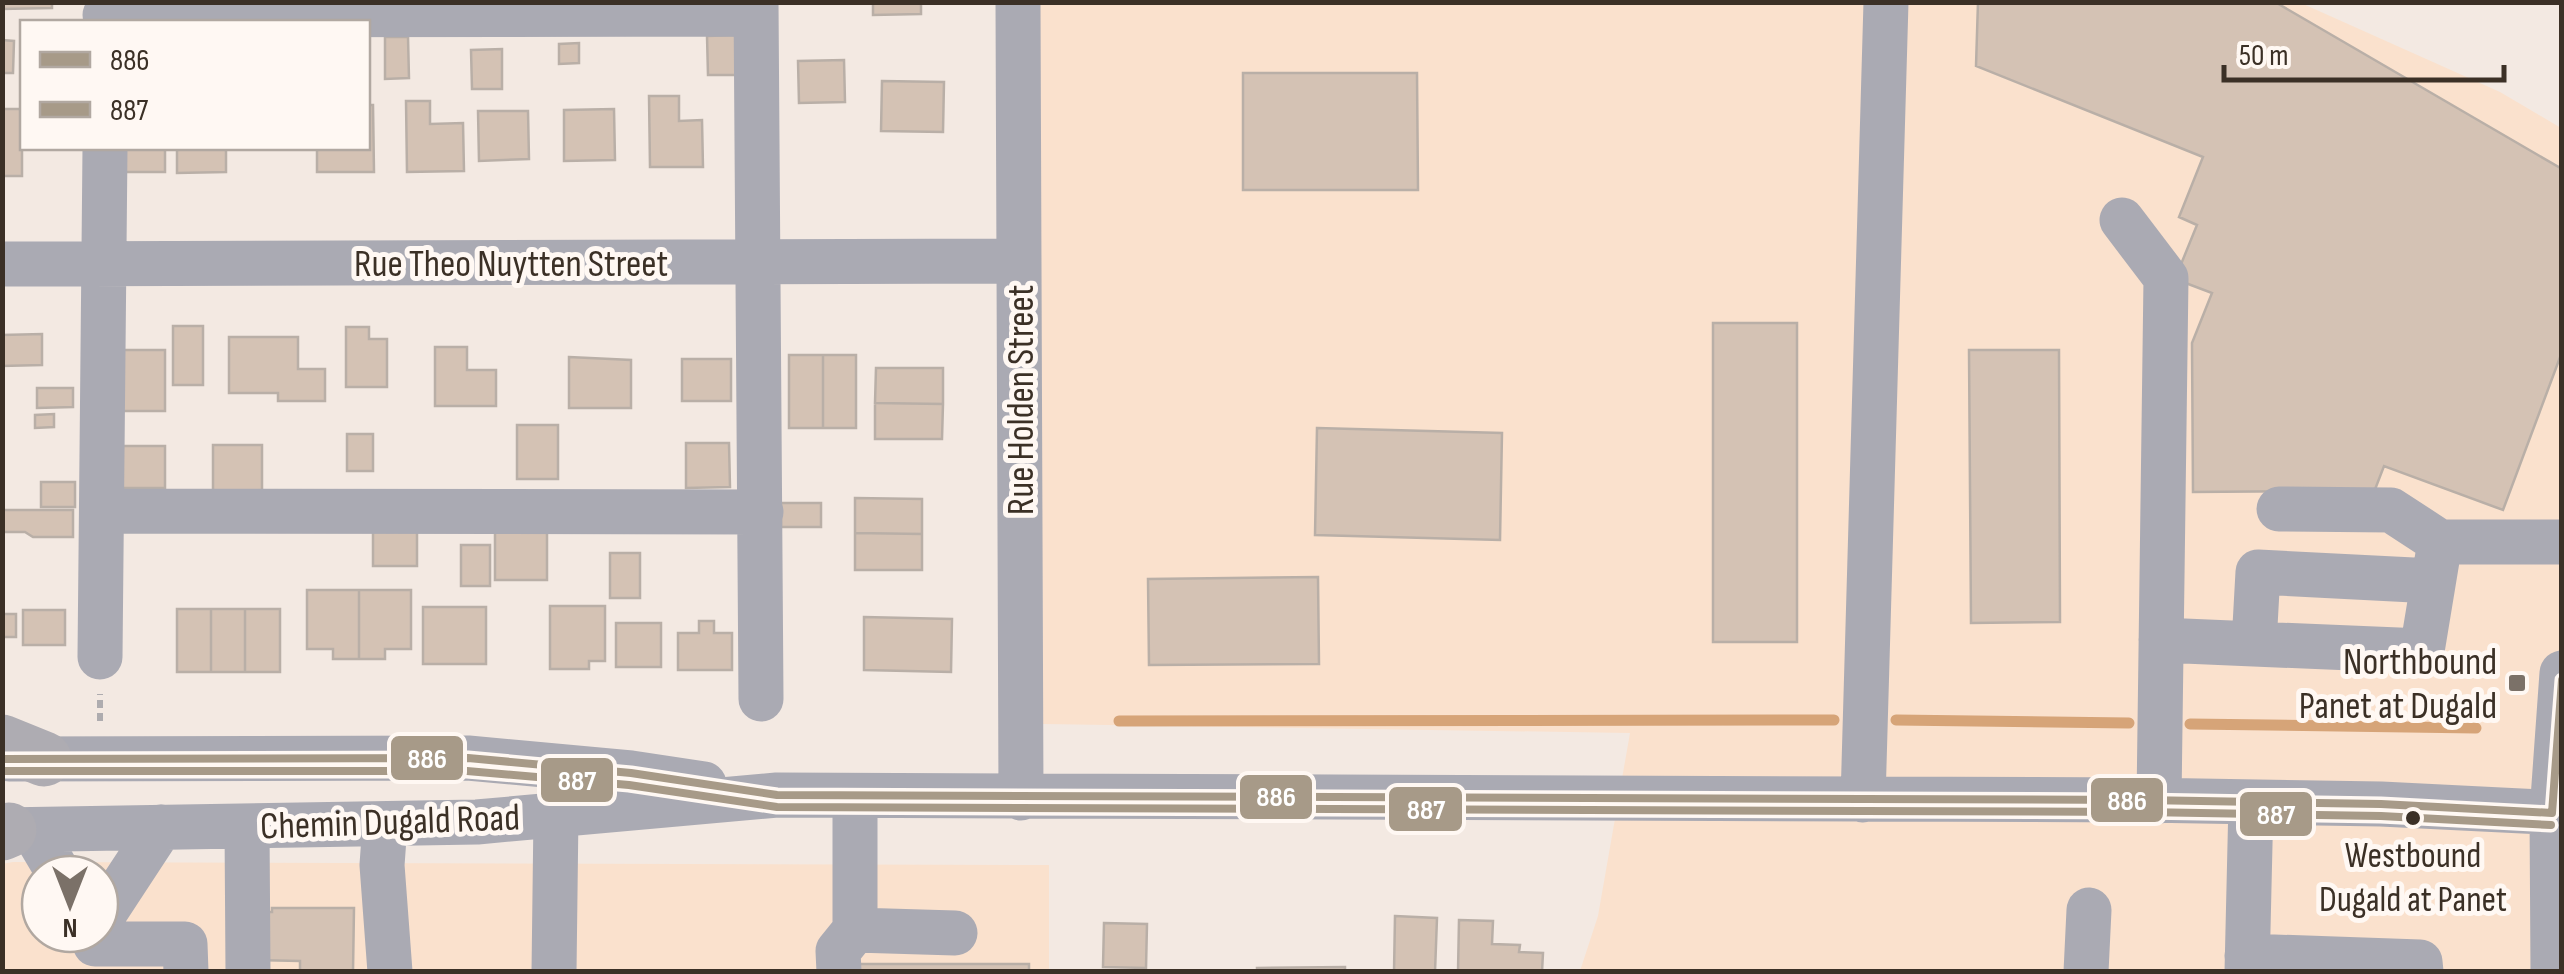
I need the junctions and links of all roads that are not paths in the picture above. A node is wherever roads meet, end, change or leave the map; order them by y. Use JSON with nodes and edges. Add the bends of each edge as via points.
{"nodes":[{"id":1,"x":1018,"y":2,"type":"edge"},
{"id":2,"x":1886,"y":2,"type":"edge"},
{"id":3,"x":756,"y":8,"type":"edge"},
{"id":4,"x":105,"y":13,"type":"edge"},
{"id":5,"x":106,"y":150,"type":"edge"},
{"id":6,"x":2122,"y":220,"type":"dead end"},
{"id":7,"x":758,"y":262,"type":"junction"},
{"id":8,"x":1019,"y":262,"type":"junction"},
{"id":9,"x":2,"y":264,"type":"edge"},
{"id":10,"x":106,"y":264,"type":"junction"},
{"id":11,"x":2279,"y":508,"type":"dead end"},
{"id":12,"x":102,"y":511,"type":"junction"},
{"id":13,"x":761,"y":512,"type":"junction"},
{"id":14,"x":2562,"y":542,"type":"edge"},
{"id":15,"x":2437,"y":562,"type":"junction"},
{"id":16,"x":2160,"y":640,"type":"junction"},
{"id":17,"x":2254,"y":644,"type":"junction"},
{"id":18,"x":100,"y":658,"type":"road end"},
{"id":19,"x":2562,"y":673,"type":"edge"},
{"id":20,"x":761,"y":699,"type":"dead end"},
{"id":21,"x":16,"y":753,"type":"edge"},
{"id":22,"x":777,"y":795,"type":"junction"},
{"id":23,"x":855,"y":796,"type":"junction"},
{"id":24,"x":1020,"y":798,"type":"junction"},
{"id":25,"x":1863,"y":800,"type":"junction"},
{"id":26,"x":2158,"y":800,"type":"junction"},
{"id":27,"x":2251,"y":802,"type":"junction"},
{"id":28,"x":2557,"y":813,"type":"edge"},
{"id":29,"x":556,"y":814,"type":"junction"},
{"id":30,"x":386,"y":824,"type":"junction"},
{"id":31,"x":248,"y":826,"type":"junction"},
{"id":32,"x":160,"y":827,"type":"junction"},
{"id":33,"x":12,"y":831,"type":"edge"},
{"id":34,"x":37,"y":854,"type":"edge"},
{"id":35,"x":120,"y":899,"type":"edge"},
{"id":36,"x":2088,"y":910,"type":"dead end"},
{"id":37,"x":855,"y":930,"type":"junction"},
{"id":38,"x":954,"y":932,"type":"dead end"},
{"id":39,"x":120,"y":943,"type":"edge"},
{"id":40,"x":2247,"y":964,"type":"edge"},
{"id":41,"x":186,"y":972,"type":"edge"},
{"id":42,"x":248,"y":972,"type":"edge"},
{"id":43,"x":390,"y":972,"type":"edge"},
{"id":44,"x":554,"y":972,"type":"edge"},
{"id":45,"x":838,"y":972,"type":"edge"},
{"id":46,"x":2086,"y":972,"type":"edge"},
{"id":47,"x":2421,"y":972,"type":"edge"},
{"id":48,"x":2553,"y":972,"type":"edge"}],
"edges":[{"from":1,"to":8,"type":"street","name":"Rue Holden Street"},
{"from":2,"to":25,"type":"street"},
{"from":3,"to":4,"type":"street"},
{"from":3,"to":7,"type":"street"},
{"from":5,"to":10,"type":"street"},
{"from":6,"to":16,"type":"street","via":[[2166,278]]},
{"from":7,"to":8,"type":"street","name":"Rue Theo Nuytten Street"},
{"from":7,"to":10,"type":"street","name":"Rue Theo Nuytten Street"},
{"from":7,"to":13,"type":"street"},
{"from":8,"to":24,"type":"street","name":"Rue Holden Street"},
{"from":9,"to":10,"type":"street","name":"Rue Theo Nuytten Street"},
{"from":10,"to":12,"type":"street"},
{"from":11,"to":15,"type":"street","via":[[2391,510]]},
{"from":12,"to":13,"type":"street"},
{"from":12,"to":18,"type":"street"},
{"from":13,"to":20,"type":"street"},
{"from":14,"to":15,"type":"street"},
{"from":15,"to":17,"type":"street","via":[[2258,572]]},
{"from":15,"to":17,"type":"street","via":[[2422,650]]},
{"from":16,"to":17,"type":"street"},
{"from":16,"to":26,"type":"street"},
{"from":19,"to":28,"type":"street"},
{"from":21,"to":22,"type":"street","name":"Chemin Dugald Road","via":[[100,759],[468,758]]},
{"from":22,"to":23,"type":"street","name":"Chemin Dugald Road"},
{"from":22,"to":29,"type":"street","name":"Chemin Dugald Road"},
{"from":23,"to":24,"type":"street","name":"Chemin Dugald Road"},
{"from":23,"to":37,"type":"street"},
{"from":24,"to":25,"type":"street","name":"Chemin Dugald Road"},
{"from":25,"to":26,"type":"street","name":"Chemin Dugald Road"},
{"from":26,"to":27,"type":"street","name":"Chemin Dugald Road"},
{"from":27,"to":28,"type":"street","name":"Chemin Dugald Road"},
{"from":27,"to":40,"type":"street"},
{"from":28,"to":48,"type":"street"},
{"from":29,"to":30,"type":"street","name":"Chemin Dugald Road"},
{"from":29,"to":44,"type":"street"},
{"from":30,"to":31,"type":"street","name":"Chemin Dugald Road"},
{"from":30,"to":43,"type":"street","via":[[382,865]]},
{"from":31,"to":32,"type":"street","name":"Chemin Dugald Road"},
{"from":31,"to":42,"type":"street"},
{"from":32,"to":33,"type":"street","name":"Chemin Dugald Road"},
{"from":32,"to":35,"type":"street"},
{"from":33,"to":34,"type":"street"},
{"from":36,"to":46,"type":"street"},
{"from":37,"to":38,"type":"street"},
{"from":37,"to":45,"type":"street","via":[[838,951]]},
{"from":39,"to":41,"type":"street","via":[[186,944]]},
{"from":40,"to":47,"type":"street","via":[[2420,962]]}]}
